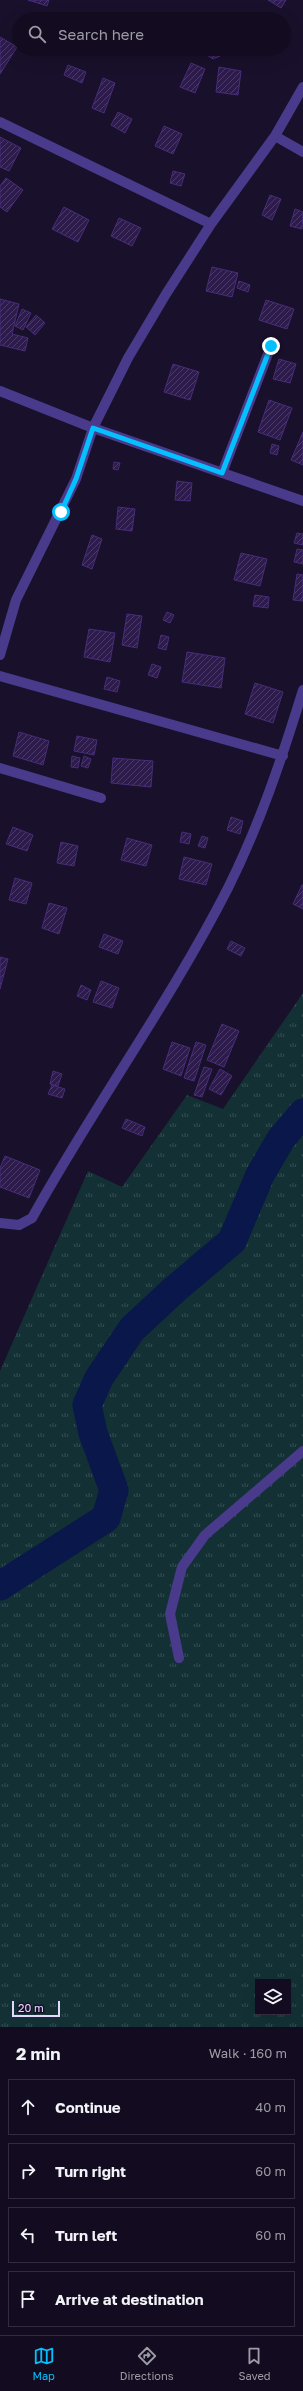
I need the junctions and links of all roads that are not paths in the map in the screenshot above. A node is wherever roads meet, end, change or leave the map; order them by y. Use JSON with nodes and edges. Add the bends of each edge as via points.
{"nodes":[{"id":1,"x":303,"y":87,"type":"edge"},
{"id":2,"x":0,"y":122,"type":"edge"},
{"id":3,"x":275,"y":136,"type":"junction"},
{"id":4,"x":303,"y":152,"type":"edge"},
{"id":5,"x":211,"y":224,"type":"junction"},
{"id":6,"x":271,"y":346,"type":"dead end"},
{"id":7,"x":0,"y":391,"type":"edge"},
{"id":8,"x":93,"y":428,"type":"junction"},
{"id":9,"x":222,"y":473,"type":"junction"},
{"id":10,"x":303,"y":501,"type":"edge"},
{"id":11,"x":0,"y":655,"type":"edge"},
{"id":12,"x":0,"y":676,"type":"edge"},
{"id":13,"x":303,"y":690,"type":"edge"},
{"id":14,"x":283,"y":756,"type":"junction"},
{"id":15,"x":0,"y":768,"type":"edge"},
{"id":16,"x":101,"y":798,"type":"dead end"},
{"id":17,"x":0,"y":1223,"type":"edge"},
{"id":18,"x":303,"y":1451,"type":"edge"},
{"id":19,"x":179,"y":1658,"type":"dead end"}],
"edges":[{"from":1,"to":3,"type":"street"},
{"from":2,"to":5,"type":"street"},
{"from":3,"to":4,"type":"street"},
{"from":3,"to":5,"type":"street"},
{"from":5,"to":8,"type":"street","via":[[128,358]]},
{"from":6,"to":9,"type":"street"},
{"from":7,"to":8,"type":"street"},
{"from":8,"to":9,"type":"street"},
{"from":8,"to":11,"type":"street","via":[[76,479],[16,600]]},
{"from":9,"to":10,"type":"street"},
{"from":12,"to":14,"type":"street"},
{"from":13,"to":14,"type":"street"},
{"from":14,"to":17,"type":"street","via":[[257,826],[228,888],[134,1050],[88,1121],[32,1218],[19,1225]]},
{"from":15,"to":16,"type":"street"},
{"from":18,"to":19,"type":"street","via":[[205,1535],[182,1567],[170,1614]]}]}
